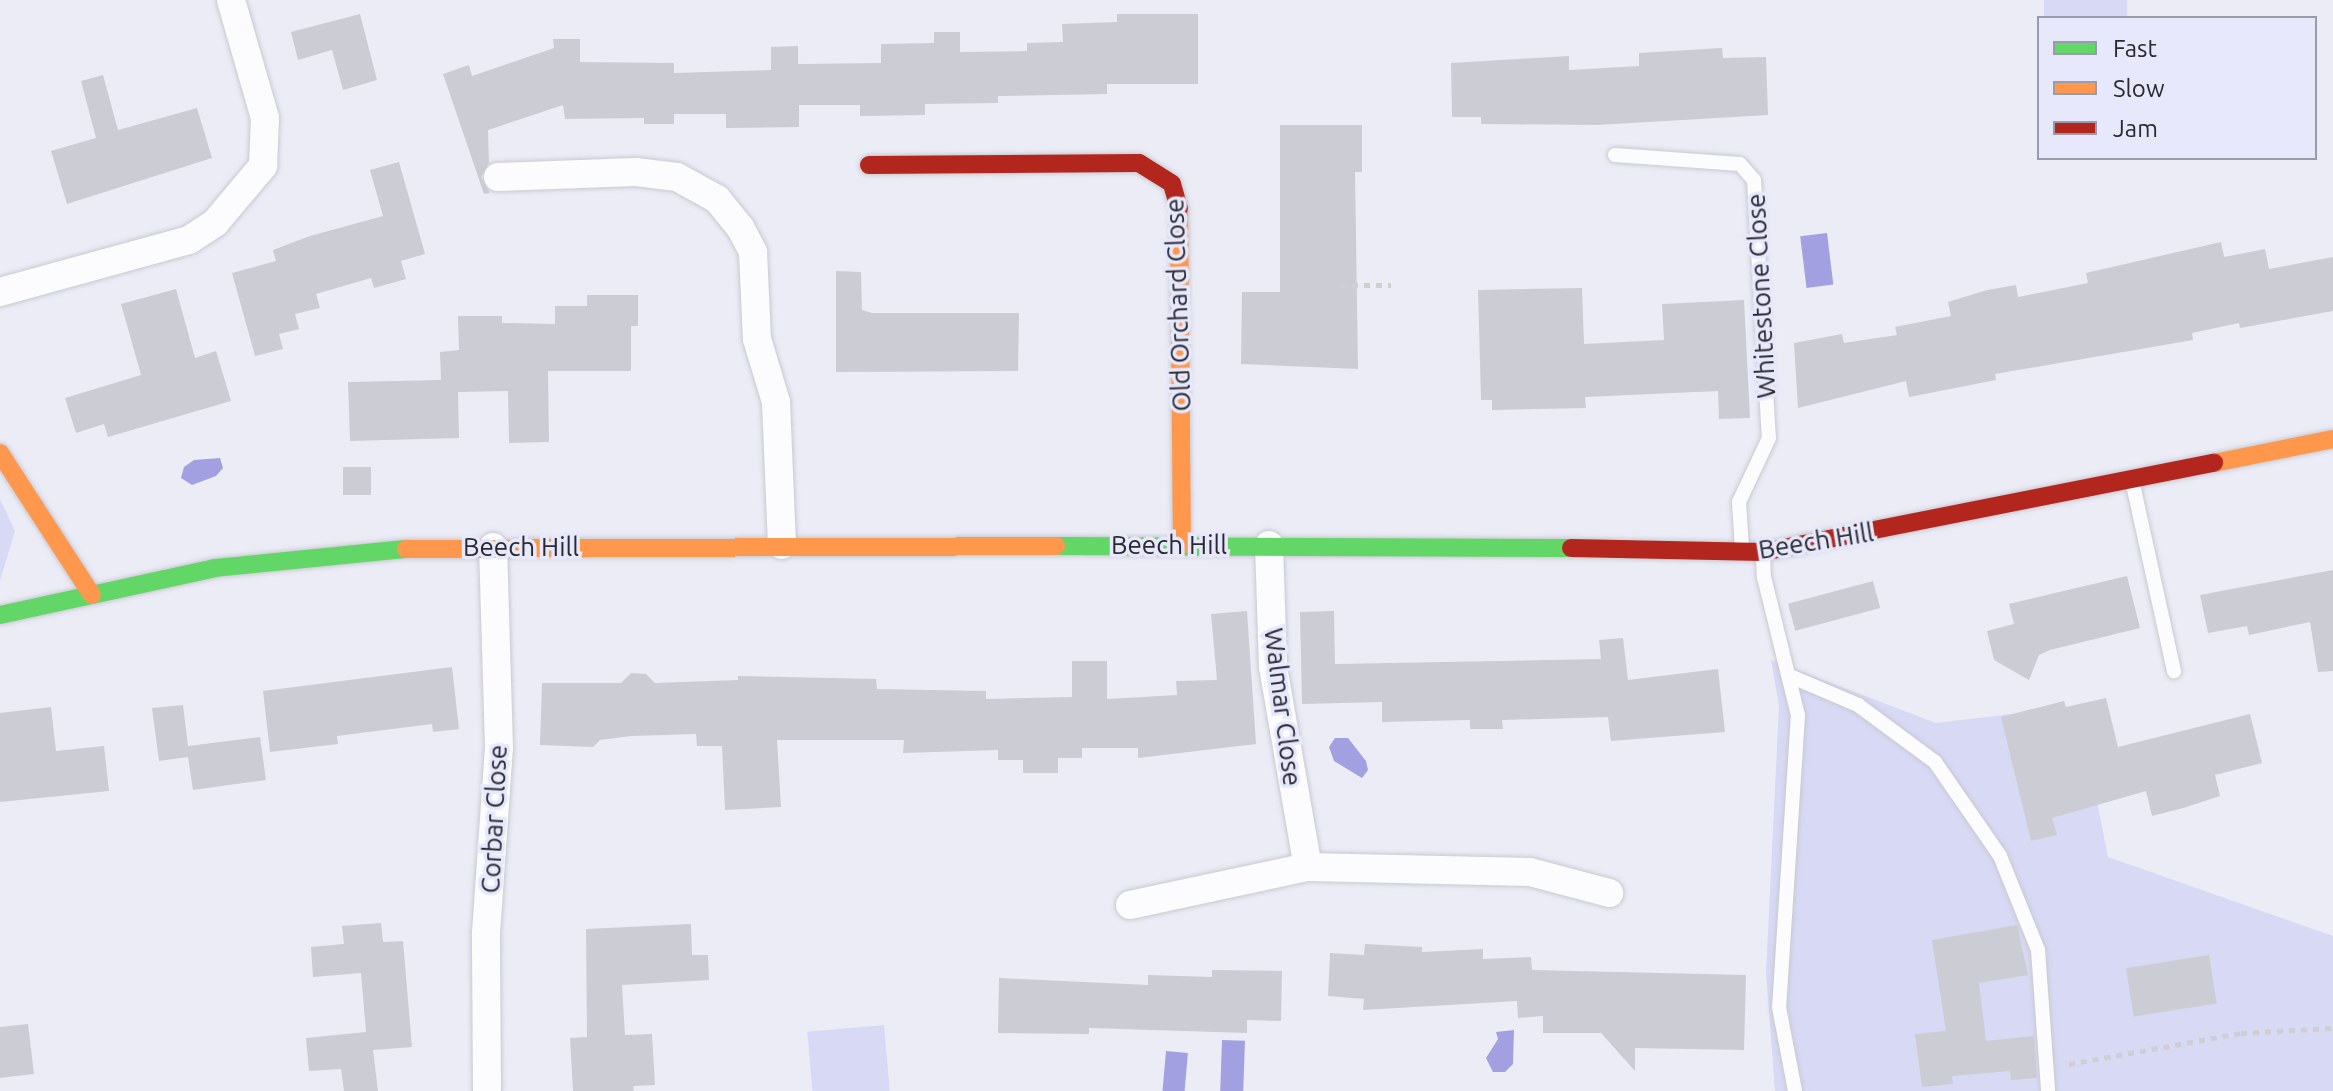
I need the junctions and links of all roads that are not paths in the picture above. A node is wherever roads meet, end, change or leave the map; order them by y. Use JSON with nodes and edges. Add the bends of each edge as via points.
{"nodes":[{"id":1,"x":231,"y":0,"type":"edge"},
{"id":2,"x":1615,"y":155,"type":"dead end"},
{"id":3,"x":869,"y":165,"type":"dead end"},
{"id":4,"x":498,"y":177,"type":"dead end"},
{"id":5,"x":0,"y":292,"type":"edge"},
{"id":6,"x":2333,"y":439,"type":"edge"},
{"id":7,"x":0,"y":453,"type":"edge"},
{"id":8,"x":2132,"y":480,"type":"junction"},
{"id":9,"x":782,"y":545,"type":"junction"},
{"id":10,"x":1182,"y":545,"type":"junction"},
{"id":11,"x":1269,"y":545,"type":"junction"},
{"id":12,"x":493,"y":547,"type":"junction"},
{"id":13,"x":1763,"y":552,"type":"junction"},
{"id":14,"x":1742,"y":553,"type":"junction"},
{"id":15,"x":92,"y":595,"type":"junction"},
{"id":16,"x":0,"y":615,"type":"edge"},
{"id":17,"x":2174,"y":671,"type":"dead end"},
{"id":18,"x":1790,"y":676,"type":"junction"},
{"id":19,"x":1308,"y":867,"type":"junction"},
{"id":20,"x":1609,"y":893,"type":"dead end"},
{"id":21,"x":1130,"y":905,"type":"dead end"},
{"id":22,"x":487,"y":1091,"type":"edge"},
{"id":23,"x":1795,"y":1091,"type":"edge"},
{"id":24,"x":2048,"y":1091,"type":"edge"}],
"edges":[{"from":1,"to":5,"type":"street","via":[[265,118],[263,166],[215,223],[189,240]]},
{"from":2,"to":14,"type":"lane","name":"Whitestone Close","via":[[1740,164],[1754,180],[1769,438],[1739,502]]},
{"from":3,"to":10,"type":"street","name":"Old Orchard Close","via":[[1139,163],[1172,184],[1179,201]]},
{"from":4,"to":9,"type":"street","via":[[636,172],[677,177],[717,199],[741,229],[753,252],[757,339],[776,402]]},
{"from":6,"to":8,"type":"street","name":"Beech Hill"},
{"from":7,"to":15,"type":"street"},
{"from":8,"to":13,"type":"street","name":"Beech Hill"},
{"from":8,"to":17,"type":"lane"},
{"from":9,"to":10,"type":"street","name":"Beech Hill"},
{"from":9,"to":12,"type":"street","name":"Beech Hill"},
{"from":10,"to":11,"type":"street","name":"Beech Hill"},
{"from":11,"to":14,"type":"street","name":"Beech Hill"},
{"from":11,"to":19,"type":"street","name":"Walmar Close","via":[[1273,667]]},
{"from":12,"to":15,"type":"street","name":"Beech Hill","via":[[318,553],[215,568]]},
{"from":12,"to":22,"type":"street","name":"Corbar Close","via":[[499,748],[486,933]]},
{"from":13,"to":14,"type":"street","name":"Beech Hill"},
{"from":13,"to":18,"type":"lane","via":[[1764,577]]},
{"from":15,"to":16,"type":"street","name":"Beech Hill"},
{"from":18,"to":23,"type":"lane","via":[[1798,715],[1779,1007]]},
{"from":18,"to":24,"type":"lane","via":[[1858,705],[1935,762],[2000,856],[2038,950]]},
{"from":19,"to":20,"type":"street","via":[[1530,872]]},
{"from":19,"to":21,"type":"street"}]}
